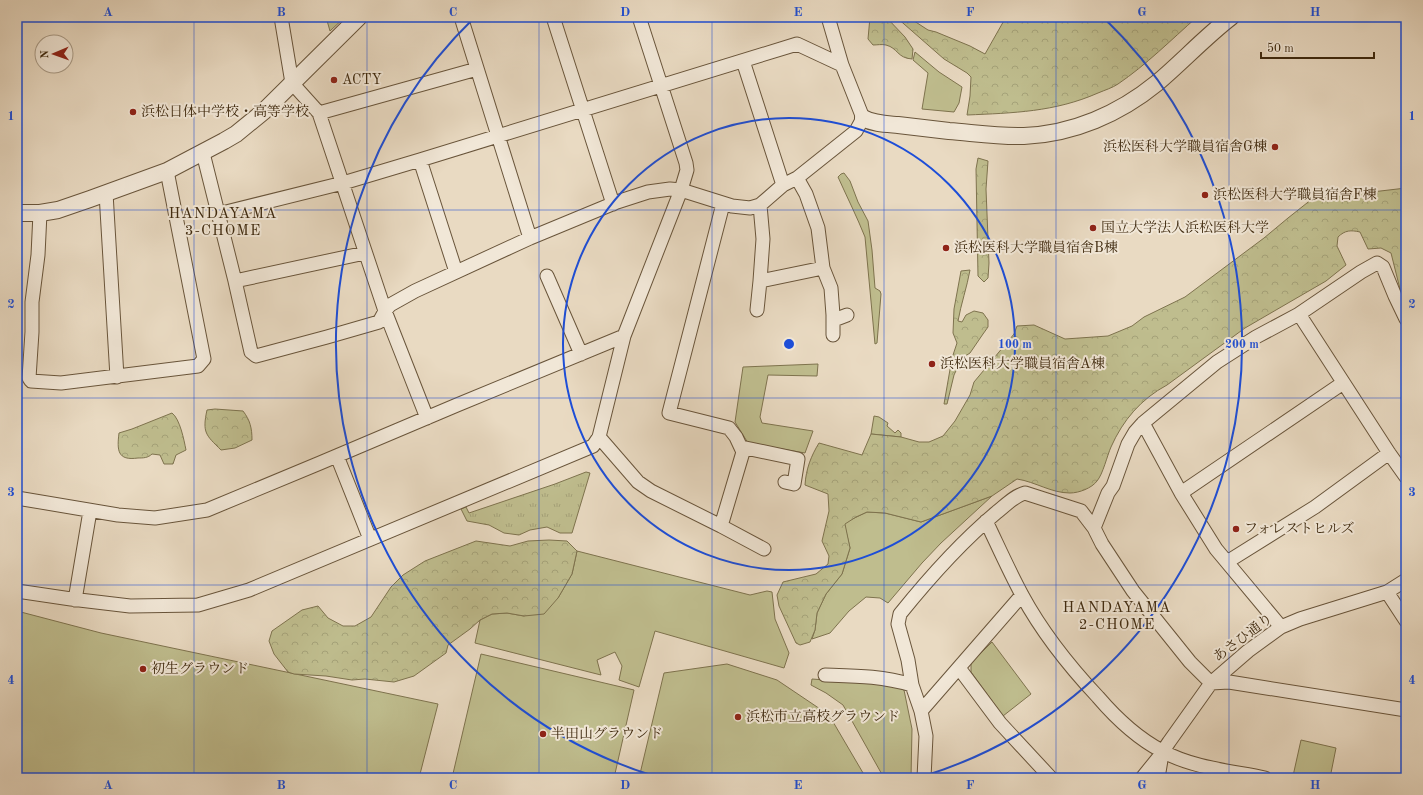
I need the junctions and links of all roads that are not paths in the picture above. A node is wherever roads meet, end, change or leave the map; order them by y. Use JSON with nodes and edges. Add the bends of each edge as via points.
{"nodes":[{"id":1,"x":281,"y":17,"type":"edge"},
{"id":2,"x":359,"y":17,"type":"edge"},
{"id":3,"x":460,"y":17,"type":"edge"},
{"id":4,"x":553,"y":17,"type":"edge"},
{"id":5,"x":639,"y":17,"type":"edge"},
{"id":6,"x":828,"y":17,"type":"edge"},
{"id":7,"x":1231,"y":17,"type":"edge"},
{"id":8,"x":743,"y":61,"type":"junction"},
{"id":9,"x":842,"y":65,"type":"junction"},
{"id":10,"x":477,"y":69,"type":"junction"},
{"id":11,"x":292,"y":83,"type":"junction"},
{"id":12,"x":661,"y":86,"type":"junction"},
{"id":13,"x":583,"y":110,"type":"junction"},
{"id":14,"x":319,"y":113,"type":"junction"},
{"id":15,"x":863,"y":118,"type":"junction"},
{"id":16,"x":499,"y":137,"type":"junction"},
{"id":17,"x":203,"y":153,"type":"junction"},
{"id":18,"x":420,"y":160,"type":"junction"},
{"id":19,"x":167,"y":171,"type":"junction"},
{"id":20,"x":797,"y":178,"type":"junction"},
{"id":21,"x":343,"y":183,"type":"junction"},
{"id":22,"x":783,"y":185,"type":"junction"},
{"id":23,"x":681,"y":190,"type":"junction"},
{"id":24,"x":106,"y":193,"type":"junction"},
{"id":25,"x":613,"y":204,"type":"junction"},
{"id":26,"x":724,"y":204,"type":"junction"},
{"id":27,"x":760,"y":205,"type":"junction"},
{"id":28,"x":17,"y":213,"type":"edge"},
{"id":29,"x":40,"y":213,"type":"junction"},
{"id":30,"x":218,"y":214,"type":"junction"},
{"id":31,"x":530,"y":238,"type":"junction"},
{"id":32,"x":365,"y":253,"type":"junction"},
{"id":33,"x":823,"y":268,"type":"junction"},
{"id":34,"x":456,"y":272,"type":"junction"},
{"id":35,"x":547,"y":276,"type":"dead end"},
{"id":36,"x":235,"y":281,"type":"junction"},
{"id":37,"x":760,"y":281,"type":"junction"},
{"id":38,"x":757,"y":310,"type":"dead end"},
{"id":39,"x":385,"y":311,"type":"junction"},
{"id":40,"x":1299,"y":314,"type":"junction"},
{"id":41,"x":847,"y":315,"type":"dead end"},
{"id":42,"x":1406,"y":319,"type":"edge"},
{"id":43,"x":834,"y":320,"type":"junction"},
{"id":44,"x":833,"y":334,"type":"dead end"},
{"id":45,"x":624,"y":336,"type":"junction"},
{"id":46,"x":581,"y":354,"type":"junction"},
{"id":47,"x":117,"y":377,"type":"junction"},
{"id":48,"x":1343,"y":383,"type":"junction"},
{"id":49,"x":427,"y":418,"type":"junction"},
{"id":50,"x":1143,"y":423,"type":"junction"},
{"id":51,"x":599,"y":438,"type":"junction"},
{"id":52,"x":741,"y":448,"type":"junction"},
{"id":53,"x":1389,"y":453,"type":"junction"},
{"id":54,"x":337,"y":456,"type":"junction"},
{"id":55,"x":1406,"y":477,"type":"edge"},
{"id":56,"x":785,"y":482,"type":"dead end"},
{"id":57,"x":1181,"y":493,"type":"junction"},
{"id":58,"x":17,"y":498,"type":"edge"},
{"id":59,"x":90,"y":511,"type":"junction"},
{"id":60,"x":986,"y":521,"type":"junction"},
{"id":61,"x":721,"y":526,"type":"junction"},
{"id":62,"x":1094,"y":528,"type":"junction"},
{"id":63,"x":370,"y":539,"type":"junction"},
{"id":64,"x":764,"y":549,"type":"dead end"},
{"id":65,"x":1227,"y":562,"type":"junction"},
{"id":66,"x":1406,"y":580,"type":"edge"},
{"id":67,"x":17,"y":590,"type":"edge"},
{"id":68,"x":1388,"y":592,"type":"junction"},
{"id":69,"x":1022,"y":596,"type":"junction"},
{"id":70,"x":75,"y":600,"type":"junction"},
{"id":71,"x":1406,"y":621,"type":"edge"},
{"id":72,"x":1281,"y":627,"type":"junction"},
{"id":73,"x":959,"y":668,"type":"junction"},
{"id":74,"x":825,"y":675,"type":"dead end"},
{"id":75,"x":1211,"y":683,"type":"junction"},
{"id":76,"x":912,"y":685,"type":"junction"},
{"id":77,"x":1406,"y":710,"type":"edge"},
{"id":78,"x":921,"y":711,"type":"junction"},
{"id":79,"x":1163,"y":752,"type":"junction"},
{"id":80,"x":924,"y":778,"type":"edge"},
{"id":81,"x":1051,"y":778,"type":"edge"},
{"id":82,"x":1142,"y":778,"type":"edge"},
{"id":83,"x":1158,"y":778,"type":"edge"},
{"id":84,"x":1265,"y":778,"type":"edge"}],
"edges":[{"from":1,"to":11,"type":"street"},
{"from":2,"to":11,"type":"street"},
{"from":3,"to":10,"type":"street"},
{"from":4,"to":13,"type":"street"},
{"from":5,"to":12,"type":"street"},
{"from":6,"to":9,"type":"street"},
{"from":7,"to":15,"type":"street","via":[[1135,100],[1115,112],[1082,125],[1043,134],[1010,136],[871,122]]},
{"from":8,"to":9,"type":"street","via":[[797,44]]},
{"from":8,"to":12,"type":"street"},
{"from":8,"to":22,"type":"street"},
{"from":9,"to":15,"type":"street"},
{"from":10,"to":14,"type":"street"},
{"from":10,"to":16,"type":"street"},
{"from":11,"to":14,"type":"street"},
{"from":11,"to":17,"type":"street","via":[[250,123]]},
{"from":12,"to":13,"type":"street"},
{"from":12,"to":23,"type":"street","via":[[686,163],[687,170]]},
{"from":13,"to":16,"type":"street"},
{"from":13,"to":25,"type":"street"},
{"from":14,"to":21,"type":"street"},
{"from":15,"to":20,"type":"street","via":[[856,131]]},
{"from":16,"to":18,"type":"street"},
{"from":16,"to":31,"type":"street"},
{"from":17,"to":19,"type":"street"},
{"from":17,"to":30,"type":"street"},
{"from":18,"to":21,"type":"street"},
{"from":18,"to":34,"type":"street"},
{"from":19,"to":24,"type":"street"},
{"from":19,"to":47,"type":"street","via":[[204,359],[198,366]]},
{"from":20,"to":22,"type":"street"},
{"from":20,"to":33,"type":"street","via":[[816,219]]},
{"from":21,"to":30,"type":"street"},
{"from":21,"to":32,"type":"street"},
{"from":22,"to":27,"type":"street"},
{"from":23,"to":25,"type":"street","via":[[648,192]]},
{"from":23,"to":26,"type":"street"},
{"from":23,"to":45,"type":"street"},
{"from":24,"to":29,"type":"street","via":[[58,210]]},
{"from":24,"to":47,"type":"street"},
{"from":25,"to":31,"type":"street"},
{"from":26,"to":27,"type":"street","via":[[750,208]]},
{"from":26,"to":52,"type":"street","via":[[669,413],[729,428]]},
{"from":27,"to":37,"type":"street","via":[[763,239]]},
{"from":28,"to":29,"type":"street"},
{"from":29,"to":47,"type":"street","via":[[32,302],[29,378],[32,381],[61,383]]},
{"from":30,"to":36,"type":"street"},
{"from":31,"to":34,"type":"street"},
{"from":32,"to":36,"type":"street"},
{"from":32,"to":39,"type":"street"},
{"from":33,"to":37,"type":"street"},
{"from":33,"to":43,"type":"street","via":[[831,288]]},
{"from":34,"to":39,"type":"street","via":[[415,291],[390,305]]},
{"from":35,"to":46,"type":"street"},
{"from":36,"to":39,"type":"street","via":[[251,352],[256,356],[379,322]]},
{"from":37,"to":38,"type":"street"},
{"from":39,"to":49,"type":"street"},
{"from":40,"to":42,"type":"street","via":[[1377,263],[1383,267]]},
{"from":40,"to":48,"type":"street"},
{"from":40,"to":50,"type":"street","via":[[1217,362]]},
{"from":41,"to":43,"type":"street"},
{"from":43,"to":44,"type":"street"},
{"from":45,"to":46,"type":"street"},
{"from":45,"to":51,"type":"street"},
{"from":46,"to":49,"type":"street"},
{"from":48,"to":53,"type":"street"},
{"from":48,"to":57,"type":"street"},
{"from":49,"to":54,"type":"street"},
{"from":50,"to":57,"type":"street"},
{"from":50,"to":62,"type":"street","via":[[1128,444]]},
{"from":51,"to":61,"type":"street","via":[[638,482]]},
{"from":51,"to":63,"type":"street","via":[[593,446]]},
{"from":52,"to":56,"type":"street","via":[[798,458],[794,484]]},
{"from":52,"to":61,"type":"street","via":[[743,452]]},
{"from":53,"to":55,"type":"street"},
{"from":53,"to":65,"type":"street","via":[[1315,507]]},
{"from":54,"to":59,"type":"street","via":[[207,510],[155,518]]},
{"from":54,"to":63,"type":"street"},
{"from":57,"to":65,"type":"street"},
{"from":58,"to":59,"type":"street"},
{"from":59,"to":70,"type":"street"},
{"from":60,"to":62,"type":"street","via":[[1018,495],[1025,493],[1081,511]]},
{"from":60,"to":69,"type":"street"},
{"from":60,"to":76,"type":"street","via":[[943,564],[900,614],[898,624]]},
{"from":61,"to":64,"type":"street"},
{"from":62,"to":75,"type":"street","via":[[1133,591],[1190,662]]},
{"from":63,"to":70,"type":"street","via":[[249,590],[198,605],[130,606]]},
{"from":65,"to":72,"type":"street"},
{"from":66,"to":68,"type":"street","name":"あさひ通り"},
{"from":67,"to":70,"type":"street"},
{"from":68,"to":71,"type":"street"},
{"from":68,"to":72,"type":"street","name":"あさひ通り"},
{"from":69,"to":73,"type":"street"},
{"from":69,"to":79,"type":"street","via":[[1057,649],[1090,689],[1126,726]]},
{"from":72,"to":75,"type":"street","name":"あさひ通り"},
{"from":73,"to":78,"type":"street"},
{"from":73,"to":81,"type":"street","via":[[1000,723]]},
{"from":74,"to":76,"type":"street","via":[[876,677]]},
{"from":75,"to":77,"type":"street","via":[[1229,682]]},
{"from":75,"to":79,"type":"street","name":"あさひ通り"},
{"from":76,"to":78,"type":"street"},
{"from":78,"to":80,"type":"street","via":[[926,736]]},
{"from":79,"to":82,"type":"street","name":"あさひ通り"},
{"from":79,"to":83,"type":"street"},
{"from":79,"to":84,"type":"street","via":[[1178,759]]}]}
